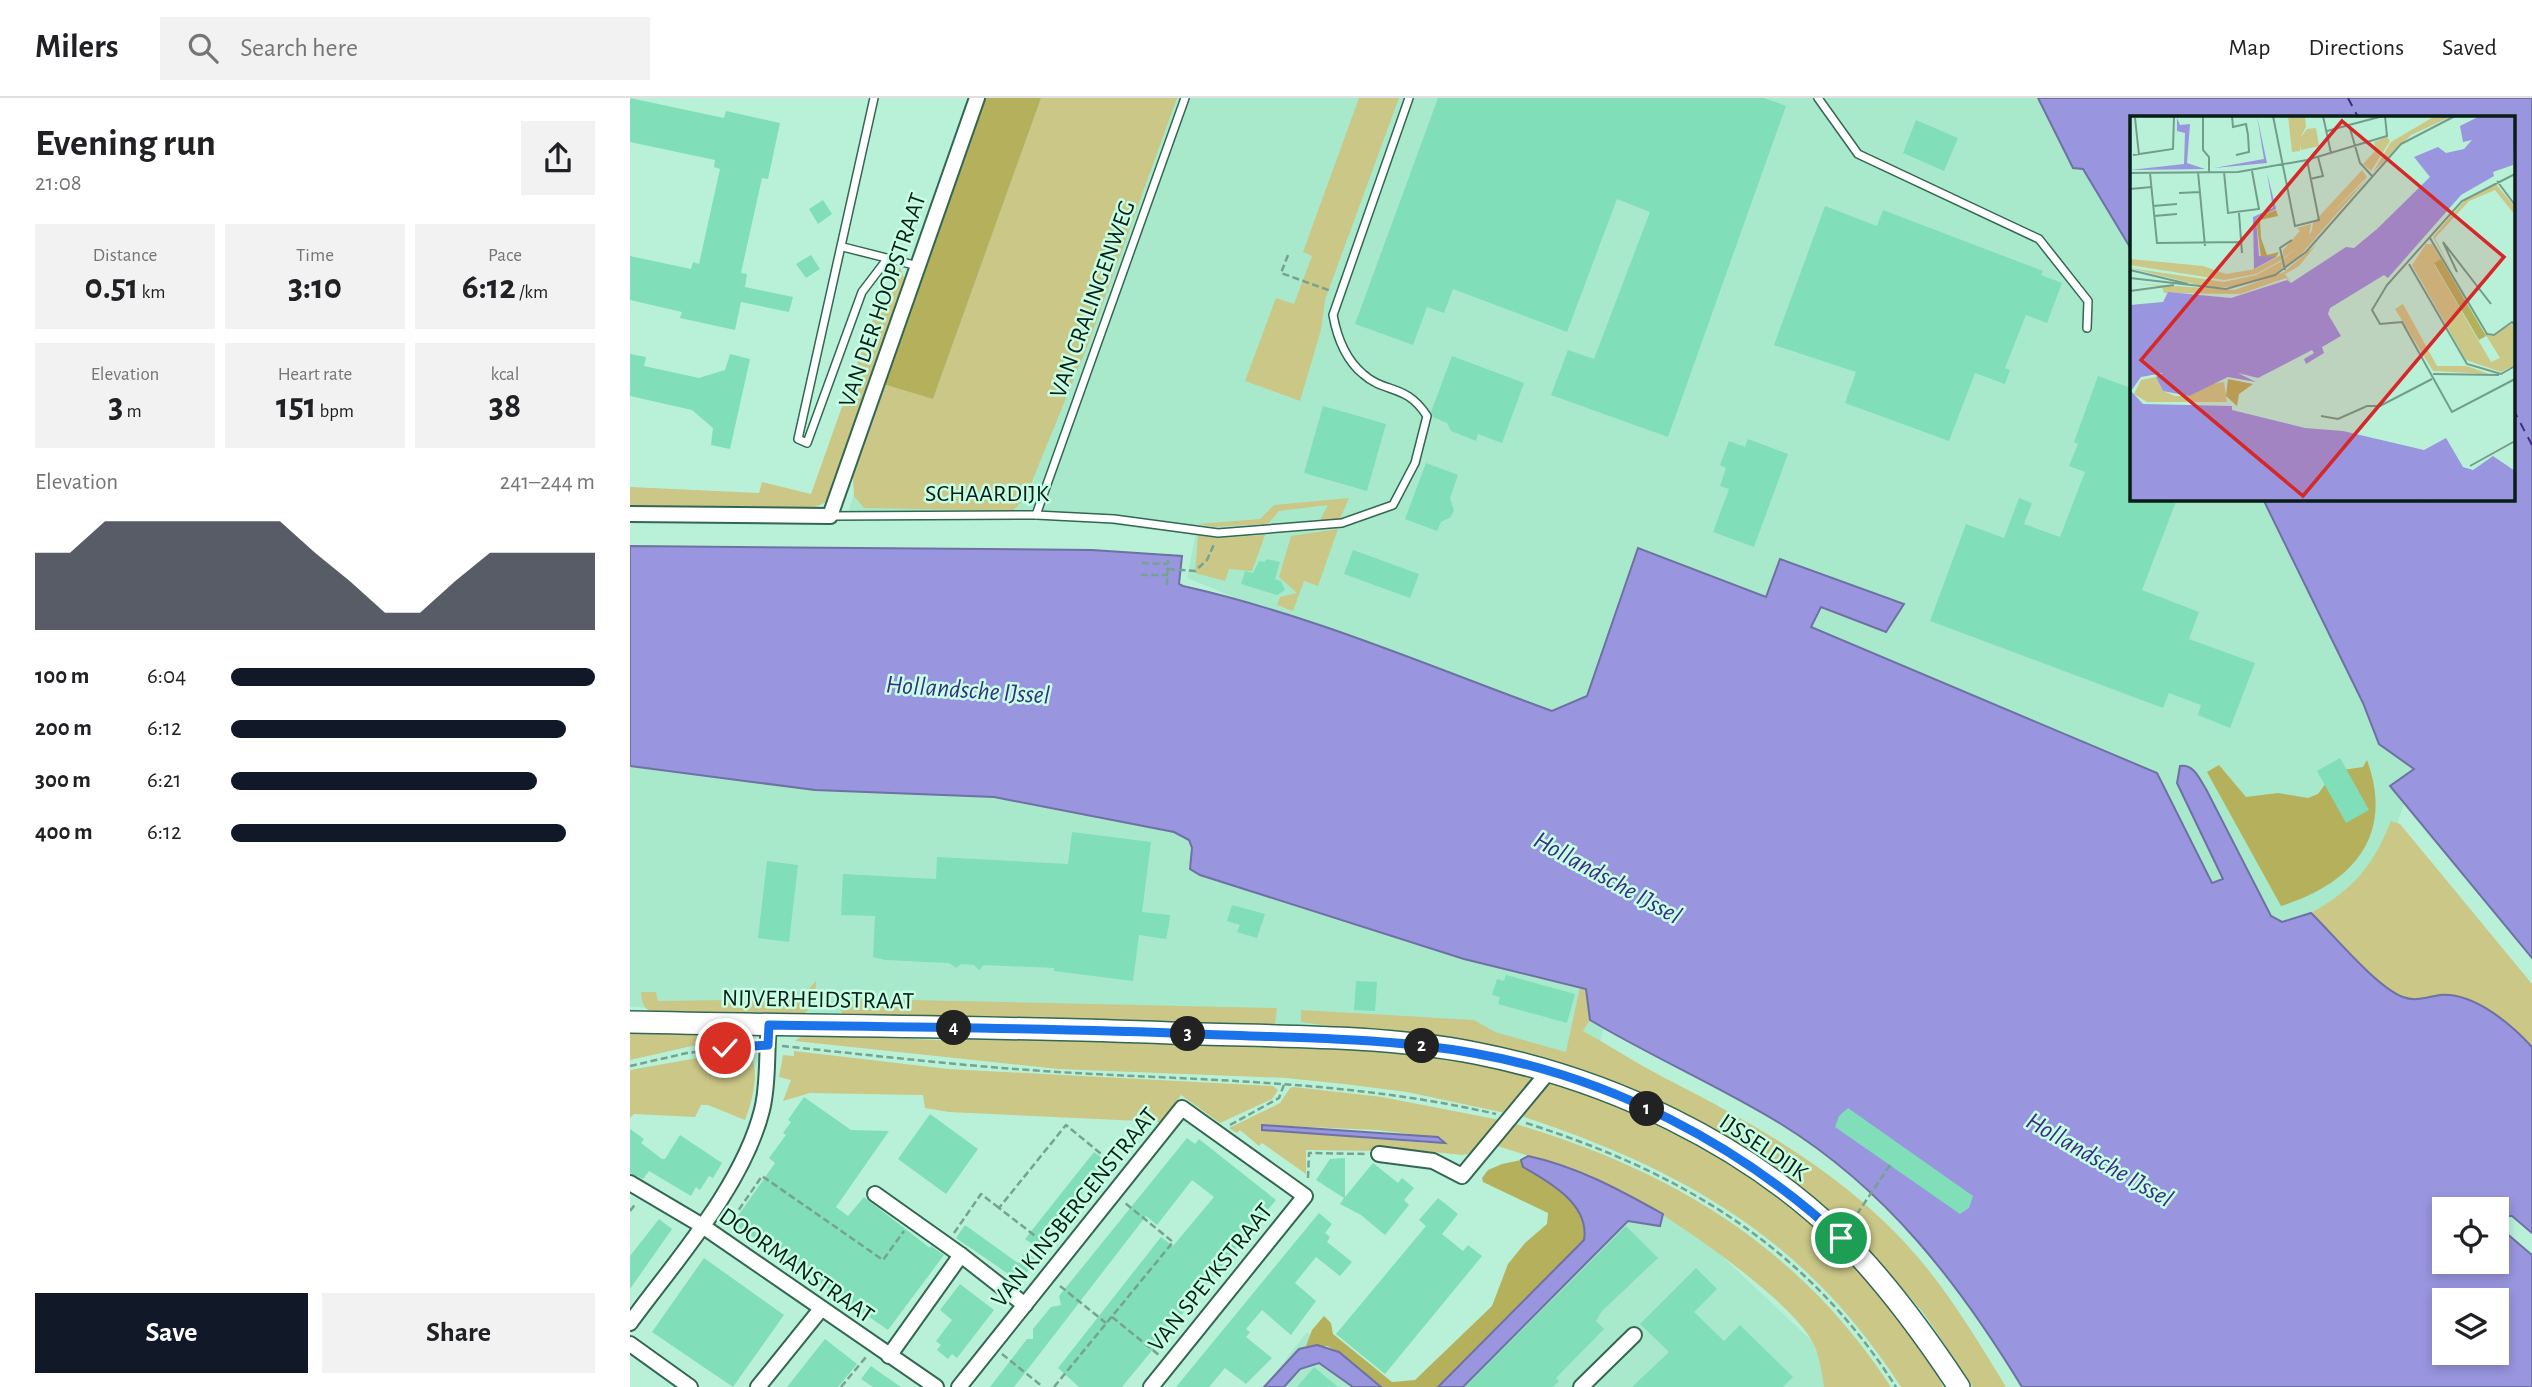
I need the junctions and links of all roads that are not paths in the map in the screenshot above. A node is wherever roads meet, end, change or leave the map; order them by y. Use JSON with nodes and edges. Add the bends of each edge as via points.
{"nodes":[{"id":1,"x":874,"y":98,"type":"edge"},
{"id":2,"x":977,"y":98,"type":"edge"},
{"id":3,"x":1185,"y":98,"type":"edge"},
{"id":4,"x":1409,"y":98,"type":"edge"},
{"id":5,"x":1818,"y":98,"type":"edge"},
{"id":6,"x":843,"y":247,"type":"junction"},
{"id":7,"x":888,"y":258,"type":"junction"},
{"id":8,"x":918,"y":266,"type":"junction"},
{"id":9,"x":2087,"y":328,"type":"dead end"},
{"id":10,"x":630,"y":514,"type":"edge"},
{"id":11,"x":1036,"y":514,"type":"junction"},
{"id":12,"x":830,"y":516,"type":"junction"},
{"id":13,"x":630,"y":1022,"type":"edge"},
{"id":14,"x":768,"y":1035,"type":"junction"},
{"id":15,"x":1549,"y":1071,"type":"junction"},
{"id":16,"x":1668,"y":1119,"type":"joint"},
{"id":17,"x":1379,"y":1154,"type":"road end"},
{"id":18,"x":630,"y":1183,"type":"edge"},
{"id":19,"x":876,"y":1194,"type":"dead end"},
{"id":20,"x":1301,"y":1194,"type":"joint"},
{"id":21,"x":701,"y":1225,"type":"junction"},
{"id":22,"x":961,"y":1255,"type":"junction"},
{"id":23,"x":1025,"y":1305,"type":"junction"},
{"id":24,"x":821,"y":1309,"type":"junction"},
{"id":25,"x":630,"y":1323,"type":"edge"},
{"id":26,"x":1634,"y":1335,"type":"dead end"},
{"id":27,"x":630,"y":1344,"type":"edge"},
{"id":28,"x":888,"y":1356,"type":"junction"},
{"id":29,"x":1589,"y":1384,"type":"edge"},
{"id":30,"x":690,"y":1387,"type":"edge"},
{"id":31,"x":758,"y":1387,"type":"edge"},
{"id":32,"x":936,"y":1387,"type":"edge"},
{"id":33,"x":959,"y":1387,"type":"edge"},
{"id":34,"x":1151,"y":1387,"type":"edge"},
{"id":35,"x":1959,"y":1387,"type":"edge"}],
"edges":[{"from":1,"to":6,"type":"lane"},
{"from":2,"to":8,"type":"street","name":"VAN DER HOOPSTRAAT"},
{"from":3,"to":11,"type":"lane","name":"VAN CRALINGENWEG"},
{"from":4,"to":11,"type":"lane","name":"SCHAARDIJK","via":[[1333,315],[1338,340],[1363,375],[1406,393],[1427,416],[1415,463],[1393,505],[1342,523],[1218,533]]},
{"from":5,"to":9,"type":"lane","via":[[1858,154],[2039,239],[2088,301]]},
{"from":6,"to":7,"type":"lane"},
{"from":6,"to":7,"type":"lane","via":[[798,439],[807,443],[862,292]]},
{"from":7,"to":8,"type":"lane"},
{"from":8,"to":12,"type":"street","name":"VAN DER HOOPSTRAAT"},
{"from":10,"to":12,"type":"street","name":"SCHAARDIJK"},
{"from":11,"to":12,"type":"lane","name":"SCHAARDIJK"},
{"from":13,"to":14,"type":"street","name":"NIJVERHEIDSTRAAT"},
{"from":14,"to":15,"type":"street","name":"NIJVERHEIDSTRAAT","via":[[1138,1032],[1380,1042],[1473,1053]]},
{"from":14,"to":21,"type":"street","via":[[763,1108],[753,1139]]},
{"from":15,"to":16,"type":"street","name":"NIJVERHEIDSTRAAT"},
{"from":15,"to":17,"type":"street","via":[[1462,1176],[1433,1161]]},
{"from":16,"to":35,"type":"street","name":"IJSSELDIJK","via":[[1750,1165],[1841,1238],[1913,1321]]},
{"from":18,"to":21,"type":"street","name":"DOORMANSTRAAT"},
{"from":19,"to":22,"type":"street"},
{"from":20,"to":23,"type":"street","name":"VAN KINSBERGENSTRAAT","via":[[1182,1108]]},
{"from":20,"to":34,"type":"street","name":"VAN SPEYKSTRAAT"},
{"from":21,"to":24,"type":"street","name":"DOORMANSTRAAT"},
{"from":21,"to":25,"type":"street"},
{"from":22,"to":23,"type":"street"},
{"from":22,"to":28,"type":"street"},
{"from":23,"to":33,"type":"street","name":"VAN KINSBERGENSTRAAT"},
{"from":24,"to":28,"type":"street","name":"DOORMANSTRAAT"},
{"from":24,"to":31,"type":"street"},
{"from":26,"to":29,"type":"street"},
{"from":27,"to":30,"type":"street"},
{"from":28,"to":32,"type":"street","name":"DOORMANSTRAAT"}]}
